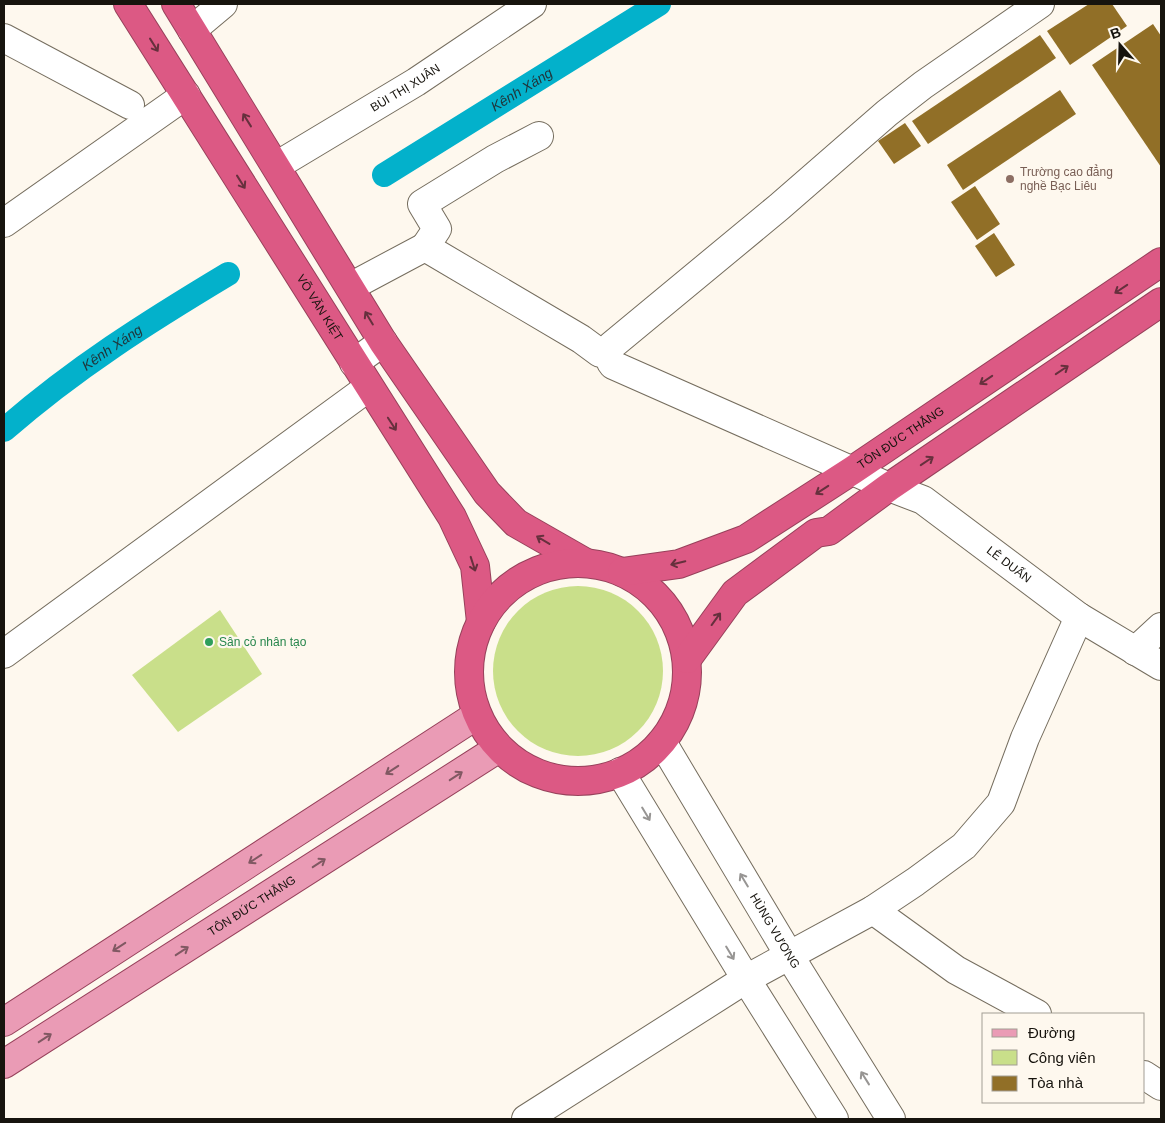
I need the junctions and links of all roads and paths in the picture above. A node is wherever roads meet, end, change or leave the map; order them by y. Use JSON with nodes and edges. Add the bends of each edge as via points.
{"nodes":[{"id":1,"x":128,"y":4,"type":"edge"},
{"id":2,"x":176,"y":4,"type":"edge"},
{"id":3,"x":223,"y":4,"type":"edge"},
{"id":4,"x":532,"y":4,"type":"edge"},
{"id":5,"x":1040,"y":4,"type":"edge"},
{"id":6,"x":192,"y":30,"type":"junction"},
{"id":7,"x":4,"y":38,"type":"edge"},
{"id":8,"x":186,"y":95,"type":"junction"},
{"id":9,"x":130,"y":105,"type":"dead end"},
{"id":10,"x":539,"y":136,"type":"dead end"},
{"id":11,"x":276,"y":166,"type":"junction"},
{"id":12,"x":4,"y":224,"type":"edge"},
{"id":13,"x":425,"y":247,"type":"junction"},
{"id":14,"x":1161,"y":262,"type":"edge"},
{"id":15,"x":350,"y":287,"type":"junction"},
{"id":16,"x":1161,"y":302,"type":"edge"},
{"id":17,"x":383,"y":342,"type":"junction"},
{"id":18,"x":608,"y":354,"type":"junction"},
{"id":19,"x":354,"y":363,"type":"junction"},
{"id":20,"x":369,"y":387,"type":"junction"},
{"id":21,"x":853,"y":470,"type":"junction"},
{"id":22,"x":889,"y":486,"type":"junction"},
{"id":23,"x":586,"y":563,"type":"junction"},
{"id":24,"x":622,"y":572,"type":"junction"},
{"id":25,"x":1079,"y":617,"type":"junction"},
{"id":26,"x":481,"y":622,"type":"junction"},
{"id":27,"x":1161,"y":627,"type":"edge"},
{"id":28,"x":1135,"y":651,"type":"junction"},
{"id":29,"x":4,"y":654,"type":"edge"},
{"id":30,"x":687,"y":659,"type":"junction"},
{"id":31,"x":1161,"y":666,"type":"edge"},
{"id":32,"x":476,"y":715,"type":"junction"},
{"id":33,"x":662,"y":742,"type":"junction"},
{"id":34,"x":499,"y":748,"type":"junction"},
{"id":35,"x":620,"y":772,"type":"junction"},
{"id":36,"x":873,"y":910,"type":"junction"},
{"id":37,"x":789,"y":955,"type":"junction"},
{"id":38,"x":746,"y":979,"type":"junction"},
{"id":39,"x":1035,"y":1013,"type":"edge"},
{"id":40,"x":4,"y":1022,"type":"edge"},
{"id":41,"x":4,"y":1064,"type":"edge"},
{"id":42,"x":1145,"y":1076,"type":"edge"},
{"id":43,"x":1161,"y":1086,"type":"edge"},
{"id":44,"x":526,"y":1119,"type":"edge"},
{"id":45,"x":834,"y":1119,"type":"edge"},
{"id":46,"x":891,"y":1119,"type":"edge"}],
"edges":[{"from":1,"to":8,"type":"highway","name":"VÕ VĂN KIỆT","one_way":true},
{"from":2,"to":6,"type":"highway"},
{"from":3,"to":6,"type":"street"},
{"from":4,"to":11,"type":"street","name":"BÙI THỊ XUÂN","via":[[416,82]]},
{"from":5,"to":18,"type":"street","via":[[887,113],[630,329],[611,346]]},
{"from":11,"to":6,"type":"highway","one_way":true},
{"from":7,"to":9,"type":"street"},
{"from":8,"to":12,"type":"street"},
{"from":8,"to":19,"type":"highway","name":"VÕ VĂN KIỆT","one_way":true},
{"from":10,"to":13,"type":"street","via":[[422,204],[437,229]]},
{"from":11,"to":15,"type":"highway"},
{"from":13,"to":15,"type":"street"},
{"from":13,"to":18,"type":"street","name":"LÊ DUẨN","via":[[582,339],[600,353]]},
{"from":14,"to":21,"type":"highway","name":"TÔN ĐỨC THẮNG","one_way":true},
{"from":17,"to":15,"type":"highway","one_way":true},
{"from":22,"to":16,"type":"highway","one_way":true},
{"from":17,"to":19,"type":"street"},
{"from":23,"to":17,"type":"highway","one_way":true,"via":[[516,523],[487,493]]},
{"from":18,"to":21,"type":"street","name":"LÊ DUẨN","via":[[613,365]]},
{"from":19,"to":20,"type":"highway","name":"VÕ VĂN KIỆT"},
{"from":20,"to":26,"type":"highway","name":"VÕ VĂN KIỆT","one_way":true,"via":[[452,517],[476,566]]},
{"from":20,"to":29,"type":"street"},
{"from":21,"to":22,"type":"street","name":"LÊ DUẨN"},
{"from":21,"to":24,"type":"highway","name":"TÔN ĐỨC THẮNG","one_way":true,"via":[[746,539],[679,564]]},
{"from":22,"to":25,"type":"street","name":"LÊ DUẨN","via":[[923,500]]},
{"from":30,"to":22,"type":"highway","one_way":true,"via":[[735,593],[816,533],[829,531]]},
{"from":23,"to":24,"type":"highway","name":"TÔN ĐỨC THẮNG"},
{"from":23,"to":26,"type":"highway","name":"TÔN ĐỨC THẮNG","via":[[554,566],[525,577],[500,596]]},
{"from":24,"to":30,"type":"highway","name":"TÔN ĐỨC THẮNG","via":[[653,592],[666,606],[676,623]]},
{"from":25,"to":28,"type":"street","name":"LÊ DUẨN"},
{"from":25,"to":36,"type":"street","via":[[1025,738],[1001,803],[964,846]]},
{"from":26,"to":32,"type":"highway","name":"TÔN ĐỨC THẮNG","via":[[469,658],[468,677]]},
{"from":27,"to":28,"type":"street"},
{"from":28,"to":31,"type":"street","name":"LÊ DUẨN"},
{"from":30,"to":33,"type":"highway","name":"TÔN ĐỨC THẮNG","via":[[687,684],[681,709]]},
{"from":32,"to":34,"type":"highway","name":"TÔN ĐỨC THẮNG"},
{"from":32,"to":40,"type":"main road","one_way":true},
{"from":33,"to":35,"type":"highway","name":"TÔN ĐỨC THẮNG","via":[[633,767]]},
{"from":37,"to":33,"type":"street","name":"HÙNG VƯƠNG","one_way":true},
{"from":34,"to":35,"type":"highway","name":"TÔN ĐỨC THẮNG","via":[[515,762],[553,779],[573,782],[594,780]]},
{"from":41,"to":34,"type":"main road","name":"TÔN ĐỨC THẮNG","one_way":true},
{"from":35,"to":38,"type":"street","one_way":true},
{"from":36,"to":37,"type":"street"},
{"from":36,"to":39,"type":"street","via":[[956,970]]},
{"from":37,"to":38,"type":"street"},
{"from":46,"to":37,"type":"street","name":"HÙNG VƯƠNG","one_way":true},
{"from":38,"to":44,"type":"street"},
{"from":38,"to":45,"type":"street"},
{"from":42,"to":43,"type":"street"}]}
